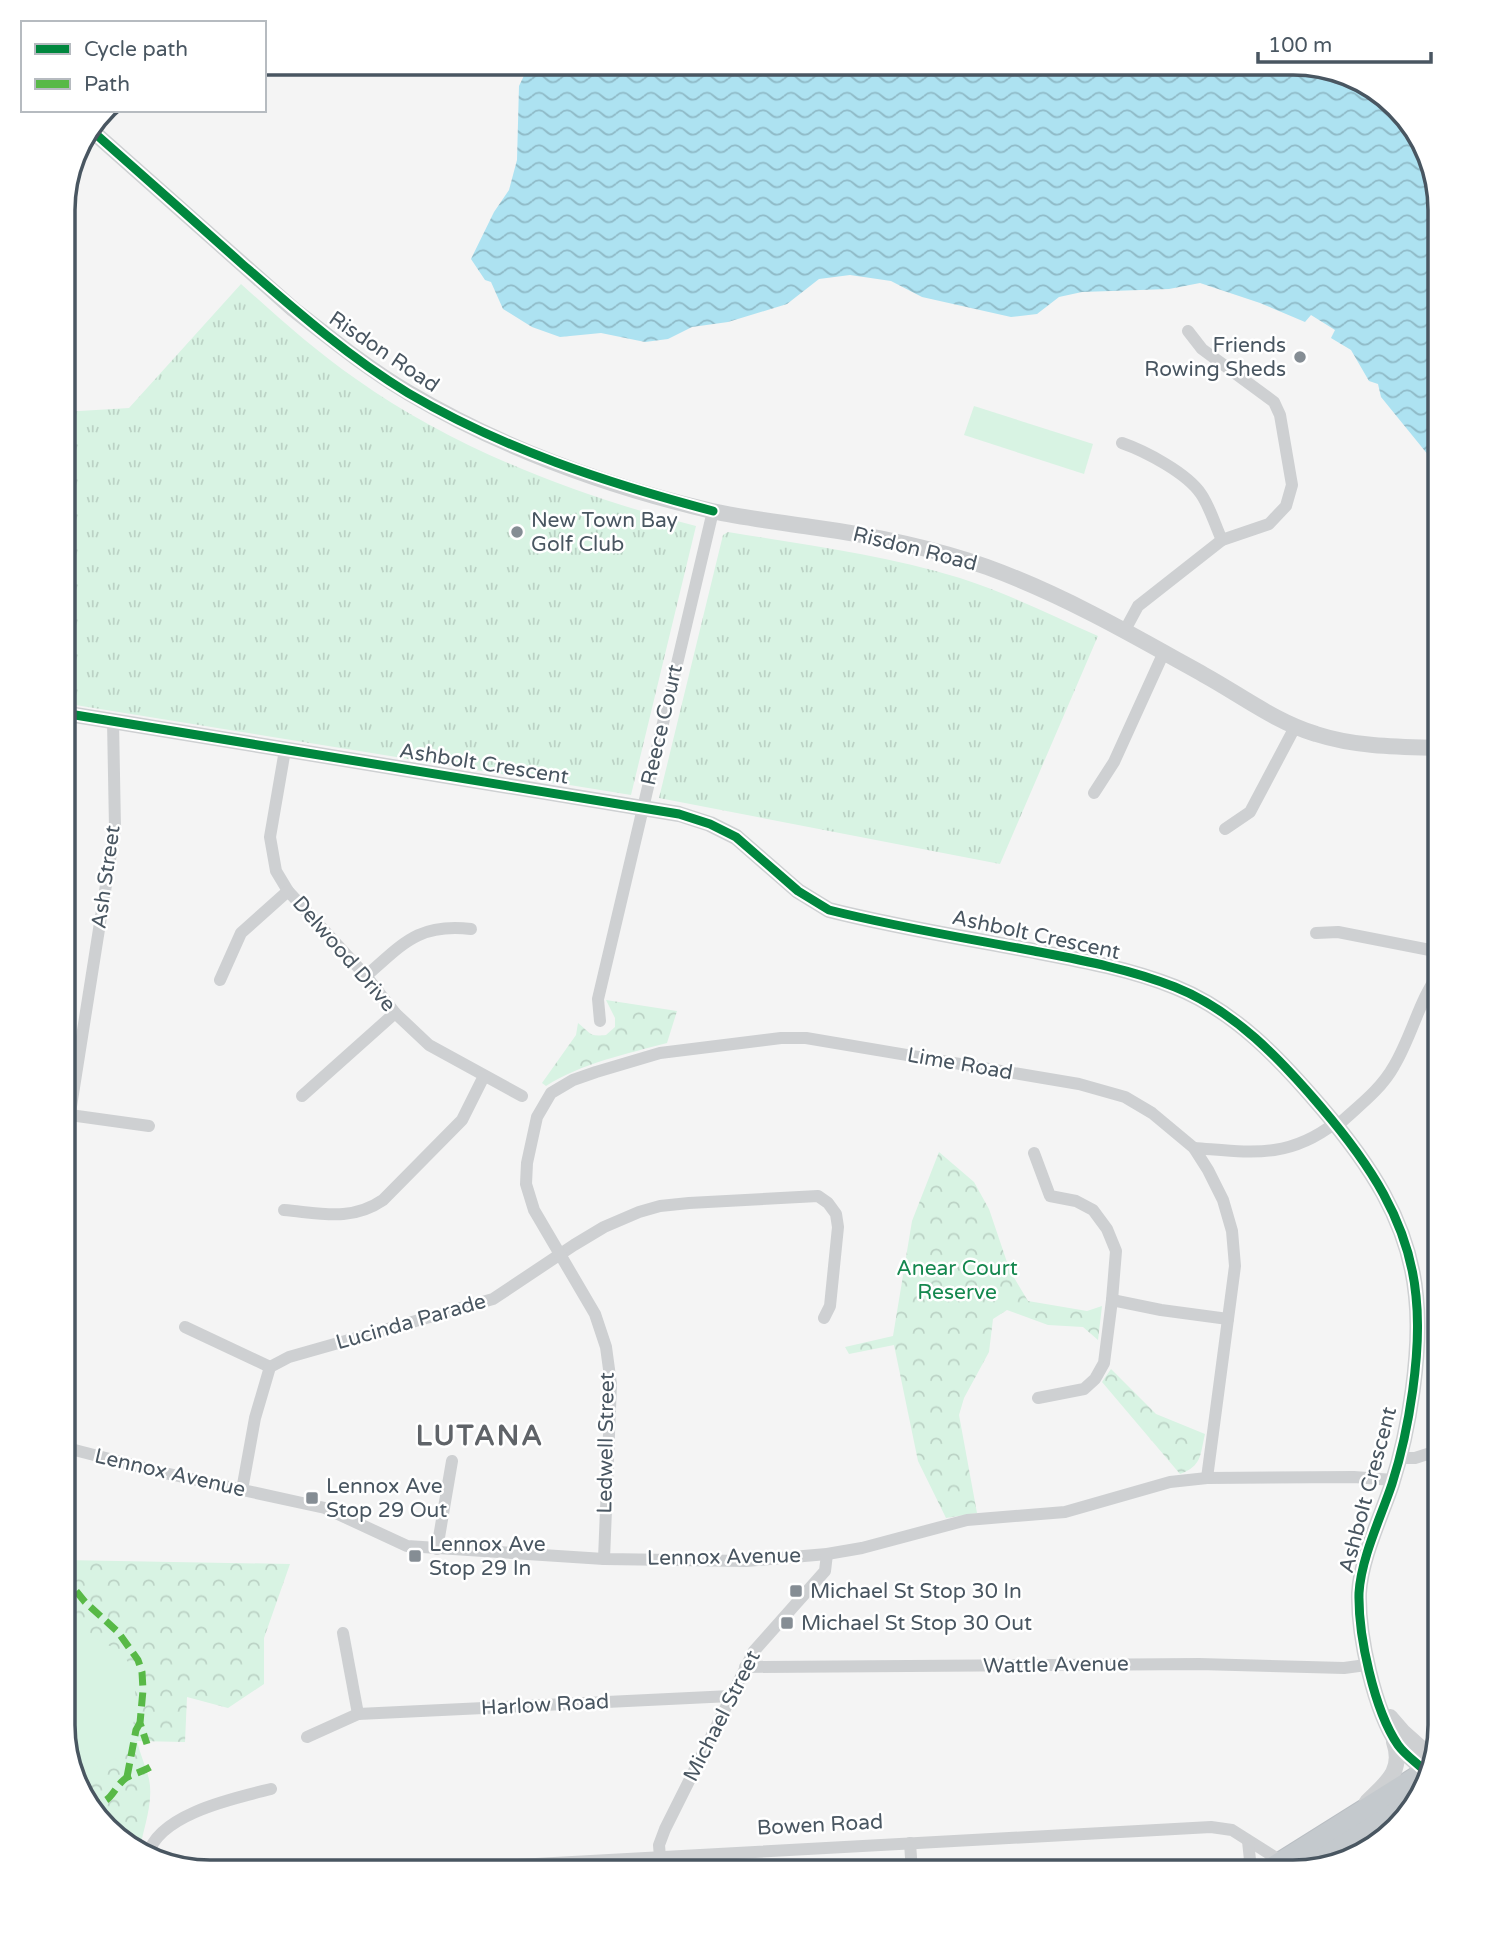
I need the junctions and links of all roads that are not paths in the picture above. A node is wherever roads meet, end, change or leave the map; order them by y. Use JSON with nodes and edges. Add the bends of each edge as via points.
{"nodes":[{"id":1,"x":98,"y":136,"type":"edge"},
{"id":2,"x":1188,"y":331,"type":"dead end"},
{"id":3,"x":1122,"y":443,"type":"dead end"},
{"id":4,"x":713,"y":511,"type":"junction"},
{"id":5,"x":1222,"y":540,"type":"junction"},
{"id":6,"x":1125,"y":630,"type":"junction"},
{"id":7,"x":1164,"y":652,"type":"junction"},
{"id":8,"x":76,"y":715,"type":"edge"},
{"id":9,"x":113,"y":721,"type":"junction"},
{"id":10,"x":1295,"y":727,"type":"junction"},
{"id":11,"x":1428,"y":747,"type":"edge"},
{"id":12,"x":285,"y":750,"type":"junction"},
{"id":13,"x":1094,"y":793,"type":"dead end"},
{"id":14,"x":642,"y":807,"type":"junction"},
{"id":15,"x":1225,"y":829,"type":"dead end"},
{"id":16,"x":288,"y":891,"type":"junction"},
{"id":17,"x":471,"y":929,"type":"dead end"},
{"id":18,"x":1316,"y":933,"type":"dead end"},
{"id":19,"x":1428,"y":950,"type":"edge"},
{"id":20,"x":366,"y":976,"type":"junction"},
{"id":21,"x":219,"y":980,"type":"dead end"},
{"id":22,"x":1428,"y":992,"type":"edge"},
{"id":23,"x":395,"y":1013,"type":"junction"},
{"id":24,"x":600,"y":1021,"type":"dead end"},
{"id":25,"x":484,"y":1076,"type":"junction"},
{"id":26,"x":75,"y":1086,"type":"edge"},
{"id":27,"x":522,"y":1096,"type":"dead end"},
{"id":28,"x":302,"y":1097,"type":"dead end"},
{"id":29,"x":75,"y":1116,"type":"edge"},
{"id":30,"x":1336,"y":1125,"type":"junction"},
{"id":31,"x":149,"y":1126,"type":"dead end"},
{"id":32,"x":1194,"y":1148,"type":"junction"},
{"id":33,"x":1034,"y":1153,"type":"dead end"},
{"id":34,"x":284,"y":1210,"type":"dead end"},
{"id":35,"x":559,"y":1255,"type":"junction"},
{"id":36,"x":1112,"y":1300,"type":"junction"},
{"id":37,"x":824,"y":1318,"type":"dead end"},
{"id":38,"x":1228,"y":1319,"type":"junction"},
{"id":39,"x":186,"y":1328,"type":"dead end"},
{"id":40,"x":270,"y":1367,"type":"junction"},
{"id":41,"x":1038,"y":1398,"type":"dead end"},
{"id":42,"x":75,"y":1450,"type":"edge"},
{"id":43,"x":1428,"y":1454,"type":"edge"},
{"id":44,"x":1399,"y":1458,"type":"junction"},
{"id":45,"x":452,"y":1461,"type":"dead end"},
{"id":46,"x":1207,"y":1478,"type":"junction"},
{"id":47,"x":1393,"y":1480,"type":"junction"},
{"id":48,"x":242,"y":1490,"type":"junction"},
{"id":49,"x":437,"y":1549,"type":"junction"},
{"id":50,"x":827,"y":1554,"type":"junction"},
{"id":51,"x":604,"y":1559,"type":"junction"},
{"id":52,"x":343,"y":1633,"type":"dead end"},
{"id":53,"x":1366,"y":1665,"type":"junction"},
{"id":54,"x":745,"y":1667,"type":"junction"},
{"id":55,"x":732,"y":1696,"type":"junction"},
{"id":56,"x":1381,"y":1707,"type":"junction"},
{"id":57,"x":358,"y":1714,"type":"junction"},
{"id":58,"x":1391,"y":1733,"type":"junction"},
{"id":59,"x":307,"y":1737,"type":"dead end"},
{"id":60,"x":1423,"y":1760,"type":"edge"},
{"id":61,"x":1422,"y":1763,"type":"edge"},
{"id":62,"x":1418,"y":1774,"type":"edge"},
{"id":63,"x":271,"y":1789,"type":"dead end"},
{"id":64,"x":1403,"y":1803,"type":"edge"},
{"id":65,"x":1342,"y":1825,"type":"junction"},
{"id":66,"x":1248,"y":1841,"type":"junction"},
{"id":67,"x":910,"y":1843,"type":"junction"},
{"id":68,"x":153,"y":1846,"type":"edge"},
{"id":69,"x":660,"y":1857,"type":"junction"},
{"id":70,"x":1309,"y":1859,"type":"edge"},
{"id":71,"x":606,"y":1860,"type":"edge"},
{"id":72,"x":911,"y":1860,"type":"edge"},
{"id":73,"x":1250,"y":1860,"type":"edge"},
{"id":74,"x":1279,"y":1860,"type":"edge"},
{"id":75,"x":1283,"y":1860,"type":"edge"}],
"edges":[{"from":1,"to":4,"type":"street","name":"Risdon Road","via":[[293,309],[407,392],[479,431],[554,463]]},
{"from":2,"to":5,"type":"street","via":[[1202,349],[1274,402],[1292,485],[1286,506],[1275,520]]},
{"from":3,"to":5,"type":"street","via":[[1147,452],[1192,484],[1205,500]]},
{"from":4,"to":6,"type":"street","name":"Risdon Road","via":[[883,539],[944,554],[1023,582]]},
{"from":4,"to":14,"type":"street","name":"Reece Court"},
{"from":5,"to":6,"type":"street","via":[[1138,606]]},
{"from":6,"to":7,"type":"street","name":"Risdon Road"},
{"from":7,"to":10,"type":"street","name":"Risdon Road"},
{"from":7,"to":13,"type":"street","via":[[1115,762]]},
{"from":8,"to":9,"type":"street","name":"Ashbolt Crescent"},
{"from":9,"to":12,"type":"street","name":"Ashbolt Crescent"},
{"from":9,"to":26,"type":"street","name":"Ash Street","via":[[115,828]]},
{"from":10,"to":11,"type":"street","name":"Risdon Road","via":[[1348,742]]},
{"from":10,"to":15,"type":"street","via":[[1250,811]]},
{"from":12,"to":14,"type":"street","name":"Ashbolt Crescent"},
{"from":12,"to":16,"type":"street","name":"Delwood Drive","via":[[270,837],[276,871]]},
{"from":14,"to":24,"type":"street","name":"Reece Court","via":[[598,999]]},
{"from":14,"to":30,"type":"street","name":"Ashbolt Crescent","via":[[679,814],[736,837],[799,891],[829,910],[1122,970],[1176,988],[1258,1040]]},
{"from":16,"to":20,"type":"street","name":"Delwood Drive"},
{"from":16,"to":21,"type":"street","via":[[241,933]]},
{"from":17,"to":20,"type":"street","via":[[435,929],[412,937]]},
{"from":18,"to":19,"type":"street","via":[[1338,932]]},
{"from":20,"to":23,"type":"street","name":"Delwood Drive"},
{"from":22,"to":30,"type":"street","via":[[1394,1068],[1370,1097]]},
{"from":23,"to":25,"type":"street","name":"Delwood Drive","via":[[429,1045]]},
{"from":23,"to":28,"type":"street"},
{"from":25,"to":27,"type":"street","name":"Delwood Drive"},
{"from":25,"to":34,"type":"street","via":[[457,1125],[383,1200],[361,1213],[347,1215]]},
{"from":29,"to":31,"type":"street"},
{"from":30,"to":32,"type":"street","via":[[1298,1146],[1271,1152]]},
{"from":30,"to":44,"type":"street","name":"Ashbolt Crescent","via":[[1380,1186],[1411,1264],[1417,1298],[1416,1345]]},
{"from":32,"to":35,"type":"street","name":"Lime Road","via":[[1125,1097],[1080,1084],[806,1038],[660,1054],[573,1080],[551,1093],[543,1104],[531,1136],[526,1184],[534,1210]]},
{"from":32,"to":38,"type":"street","name":"Lime Road","via":[[1223,1200],[1232,1231],[1235,1266]]},
{"from":33,"to":36,"type":"street","via":[[1050,1196],[1076,1200],[1093,1210],[1107,1228],[1116,1251]]},
{"from":35,"to":37,"type":"street","name":"Lucinda Parade","via":[[604,1227],[660,1206],[818,1196],[836,1214],[838,1227],[830,1306]]},
{"from":35,"to":40,"type":"street","name":"Lucinda Parade","via":[[493,1299],[289,1357]]},
{"from":35,"to":51,"type":"street","name":"Ledwell Street","via":[[595,1314],[606,1347],[611,1384]]},
{"from":36,"to":38,"type":"street"},
{"from":36,"to":41,"type":"street","via":[[1104,1363],[1095,1379],[1084,1389]]},
{"from":38,"to":46,"type":"street","name":"Lime Road"},
{"from":39,"to":40,"type":"street"},
{"from":40,"to":48,"type":"street"},
{"from":42,"to":48,"type":"street","name":"Lennox Avenue"},
{"from":43,"to":44,"type":"street"},
{"from":44,"to":47,"type":"street","name":"Ashbolt Crescent"},
{"from":45,"to":49,"type":"street"},
{"from":46,"to":47,"type":"street","name":"Lennox Avenue"},
{"from":46,"to":50,"type":"street","name":"Lennox Avenue","via":[[1170,1482],[1065,1512],[967,1520]]},
{"from":47,"to":53,"type":"street","name":"Ashbolt Crescent","via":[[1359,1593]]},
{"from":48,"to":49,"type":"street","name":"Lennox Avenue","via":[[325,1508],[407,1546]]},
{"from":49,"to":51,"type":"street","name":"Lennox Avenue"},
{"from":50,"to":51,"type":"street","name":"Lennox Avenue","via":[[746,1561]]},
{"from":50,"to":54,"type":"street","name":"Michael Street","via":[[825,1572],[764,1637]]},
{"from":52,"to":57,"type":"street"},
{"from":53,"to":54,"type":"street","name":"Wattle Avenue"},
{"from":53,"to":56,"type":"street","name":"Ashbolt Crescent"},
{"from":54,"to":55,"type":"street","name":"Michael Street"},
{"from":55,"to":57,"type":"street","name":"Harlow Road"},
{"from":55,"to":69,"type":"street","name":"Michael Street","via":[[665,1829]]},
{"from":56,"to":58,"type":"street","name":"Ashbolt Crescent"},
{"from":56,"to":60,"type":"street","name":"Ashbolt Crescent"},
{"from":57,"to":59,"type":"street","name":"Harlow Road"},
{"from":58,"to":61,"type":"street","name":"Ashbolt Crescent","via":[[1404,1752]]},
{"from":58,"to":65,"type":"street","via":[[1399,1759],[1394,1772]]},
{"from":62,"to":65,"type":"highway"},
{"from":63,"to":68,"type":"street","via":[[233,1798],[174,1822]]},
{"from":64,"to":70,"type":"highway"},
{"from":65,"to":75,"type":"highway"},
{"from":66,"to":67,"type":"street","name":"Bowen Road","via":[[1232,1830],[1211,1827]]},
{"from":66,"to":73,"type":"street"},
{"from":66,"to":74,"type":"street","name":"Bowen Road"},
{"from":67,"to":69,"type":"street","name":"Bowen Road"},
{"from":67,"to":72,"type":"street"},
{"from":69,"to":71,"type":"street","name":"Bowen Road"}]}
